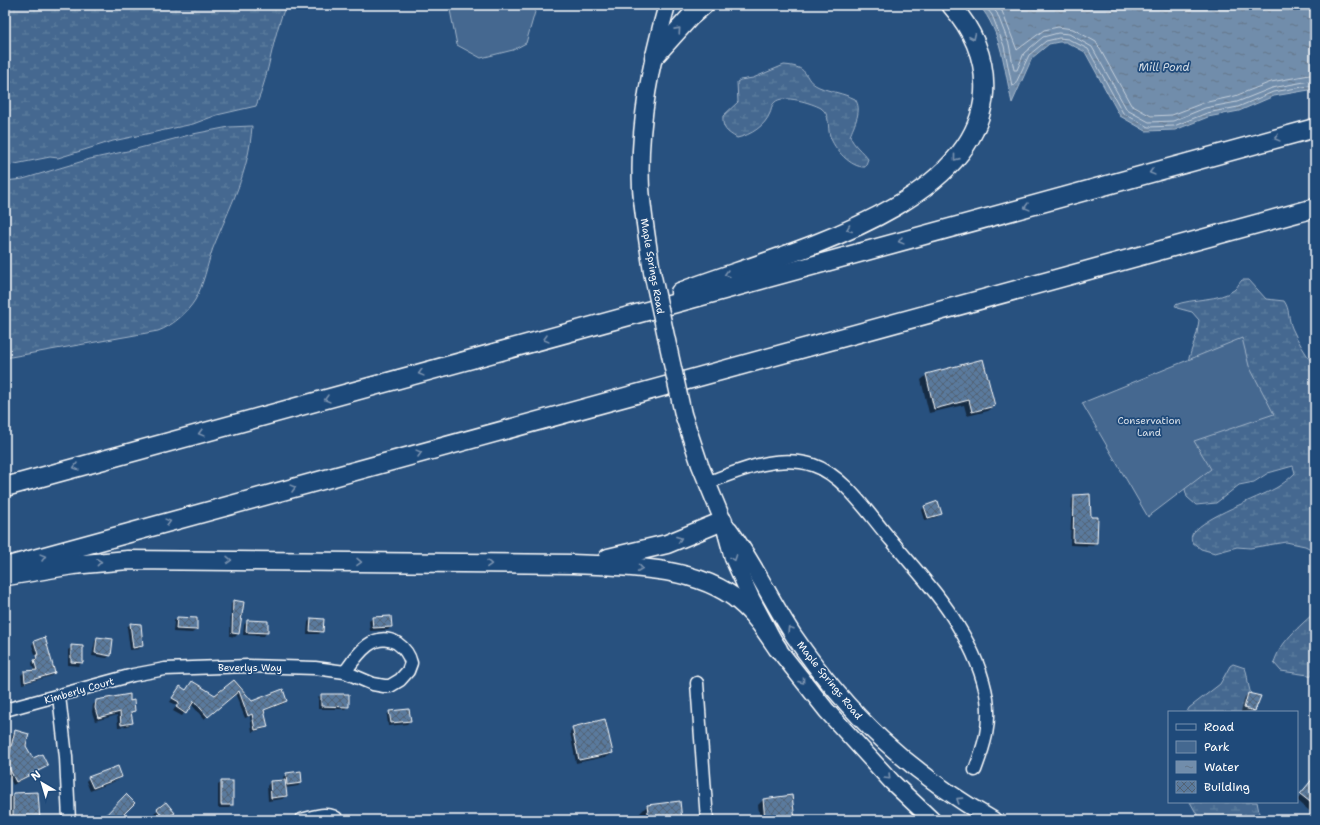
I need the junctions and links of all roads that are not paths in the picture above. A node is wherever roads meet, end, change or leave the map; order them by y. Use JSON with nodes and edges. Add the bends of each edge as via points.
{"nodes":[{"id":1,"x":667,"y":5,"type":"edge"},
{"id":2,"x":704,"y":5,"type":"edge"},
{"id":3,"x":952,"y":5,"type":"edge"},
{"id":4,"x":654,"y":57,"type":"junction"},
{"id":5,"x":1315,"y":128,"type":"edge"},
{"id":6,"x":1315,"y":208,"type":"edge"},
{"id":7,"x":584,"y":329,"type":"junction"},
{"id":8,"x":707,"y":483,"type":"junction"},
{"id":9,"x":5,"y":487,"type":"edge"},
{"id":10,"x":723,"y":521,"type":"junction"},
{"id":11,"x":573,"y":564,"type":"junction"},
{"id":12,"x":5,"y":567,"type":"edge"},
{"id":13,"x":5,"y":577,"type":"edge"},
{"id":14,"x":778,"y":649,"type":"junction"},
{"id":15,"x":154,"y":670,"type":"joint"},
{"id":16,"x":345,"y":672,"type":"junction"},
{"id":17,"x":696,"y":683,"type":"dead end"},
{"id":18,"x":59,"y":696,"type":"junction"},
{"id":19,"x":5,"y":710,"type":"edge"},
{"id":20,"x":975,"y":770,"type":"dead end"},
{"id":21,"x":927,"y":817,"type":"edge"},
{"id":22,"x":336,"y":818,"type":"edge"},
{"id":23,"x":69,"y":820,"type":"edge"},
{"id":24,"x":301,"y":820,"type":"edge"},
{"id":25,"x":707,"y":820,"type":"edge"},
{"id":26,"x":993,"y":820,"type":"edge"}],
"edges":[{"from":1,"to":4,"type":"main road","name":"Maple Springs Road"},
{"from":4,"to":2,"type":"highway","one_way":true},
{"from":3,"to":7,"type":"highway","one_way":true,"via":[[969,28],[980,55],[985,84],[984,100],[981,114],[969,140],[937,178],[908,200],[875,218],[779,258],[718,277]]},
{"from":4,"to":8,"type":"main road","name":"Maple Springs Road","bridge":true,"via":[[643,122],[641,160],[644,216],[652,272],[683,414]]},
{"from":5,"to":7,"type":"highway","one_way":true},
{"from":12,"to":6,"type":"highway","one_way":true},
{"from":7,"to":9,"type":"highway","one_way":true},
{"from":8,"to":10,"type":"main road","name":"Maple Springs Road"},
{"from":8,"to":20,"type":"street","via":[[762,465],[792,461],[826,471],[851,493],[929,584],[954,620],[971,651],[984,687],[988,710],[988,733]]},
{"from":11,"to":10,"type":"highway","one_way":true,"via":[[652,549]]},
{"from":10,"to":14,"type":"main road","name":"Maple Springs Road","one_way":true,"via":[[733,558]]},
{"from":26,"to":10,"type":"main road","name":"Maple Springs Road","one_way":true,"via":[[922,774],[860,720],[794,636],[745,550]]},
{"from":13,"to":11,"type":"highway","one_way":true,"via":[[128,560]]},
{"from":11,"to":14,"type":"highway","one_way":true,"via":[[659,570],[688,576],[716,586],[748,609]]},
{"from":14,"to":21,"type":"main road","name":"Maple Springs Road","one_way":true,"via":[[827,711]]},
{"from":15,"to":16,"type":"street","name":"Beverlys Way","via":[[264,666]]},
{"from":15,"to":18,"type":"street","name":"Kimberly Court"},
{"from":16,"to":16,"type":"street","name":"Beverlys Way","via":[[373,684],[390,686],[400,680],[411,663],[409,655],[400,646],[381,639],[360,651]]},
{"from":17,"to":25,"type":"street"},
{"from":18,"to":19,"type":"street","name":"Kimberly Court"},
{"from":18,"to":23,"type":"street","via":[[67,764]]},
{"from":22,"to":24,"type":"street","via":[[326,815]]}]}
